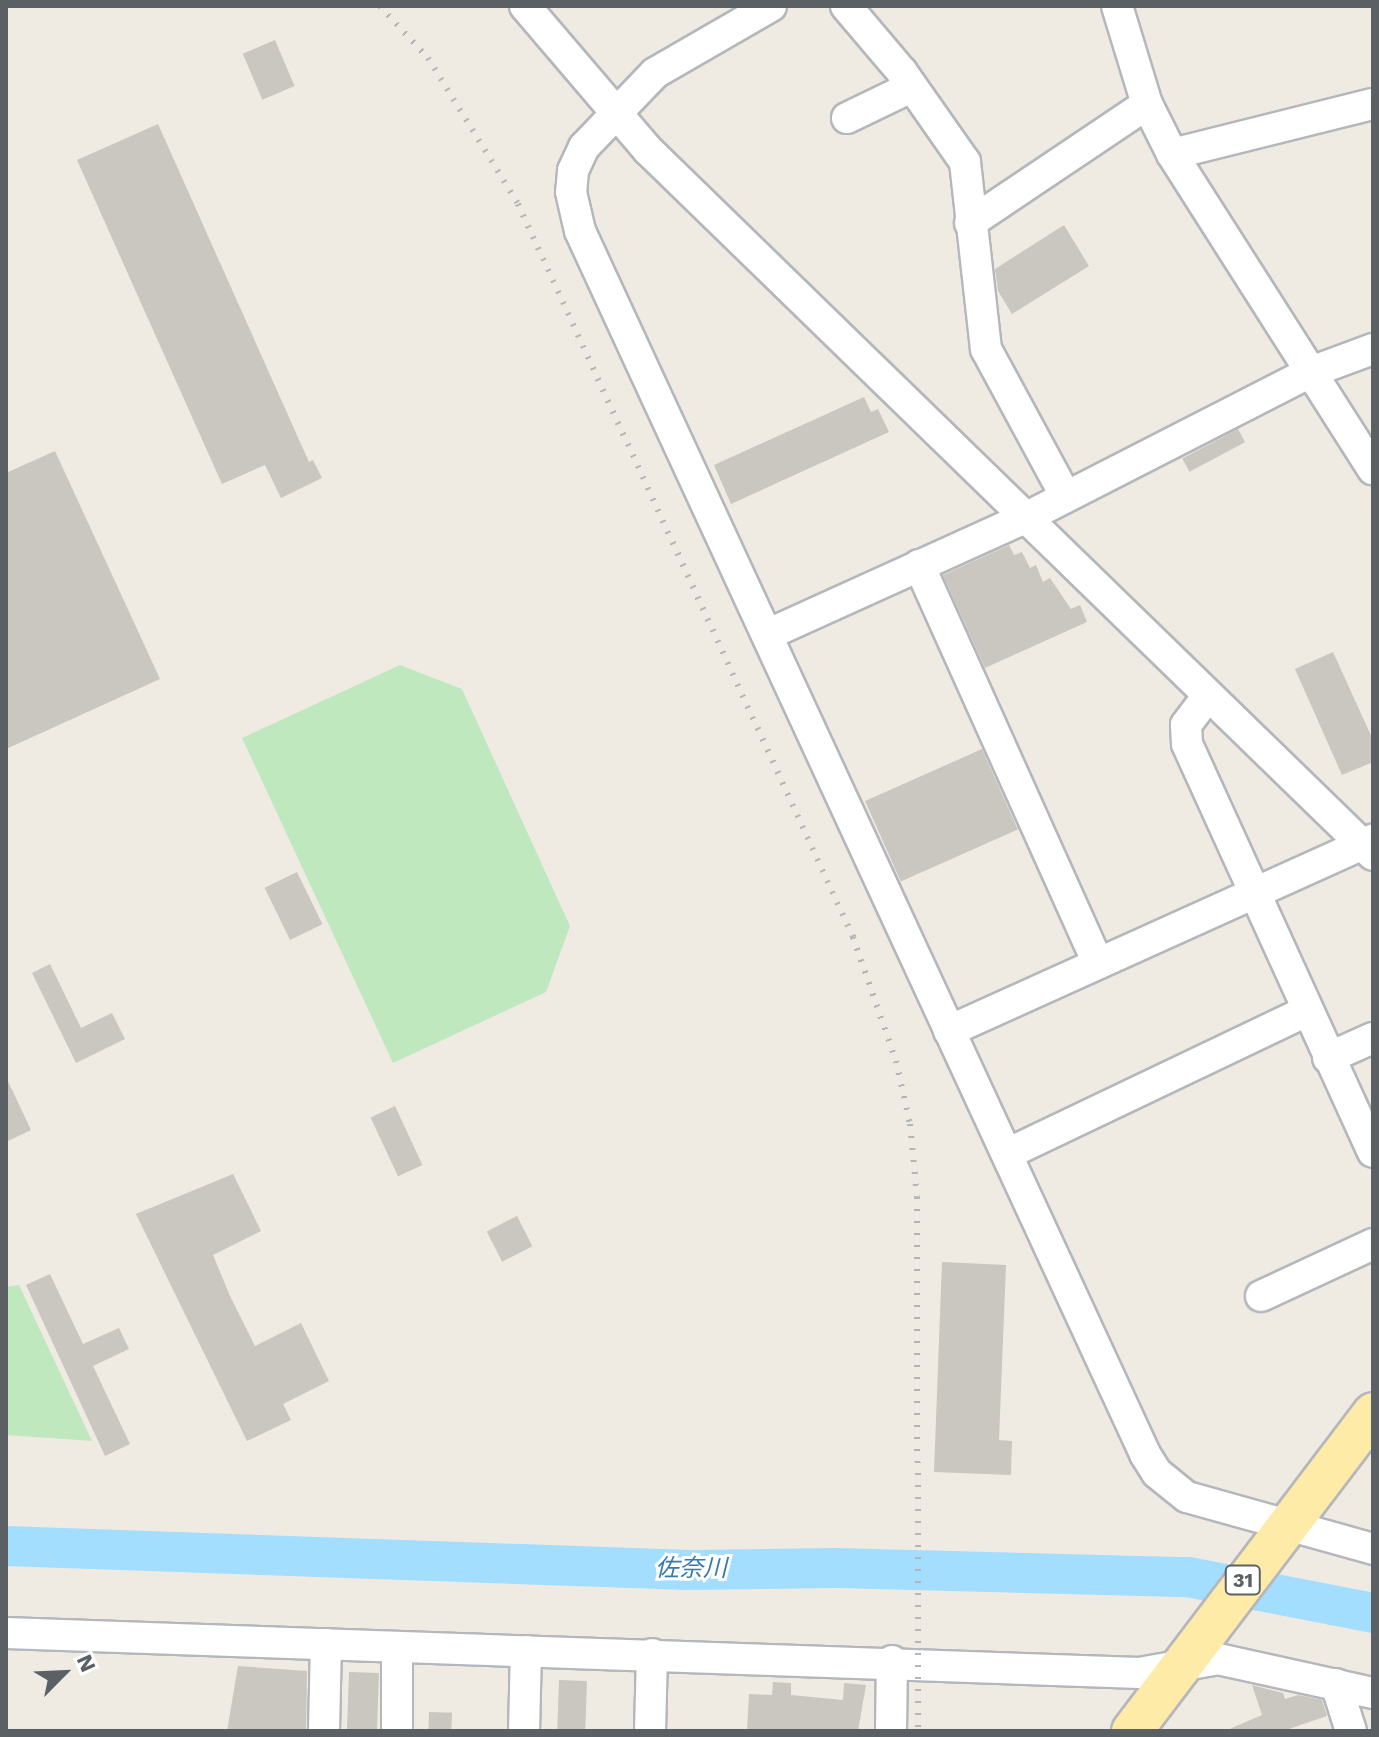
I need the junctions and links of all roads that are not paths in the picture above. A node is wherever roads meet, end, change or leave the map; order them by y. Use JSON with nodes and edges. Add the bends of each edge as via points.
{"nodes":[{"id":1,"x":525,"y":6,"type":"edge"},
{"id":2,"x":771,"y":6,"type":"edge"},
{"id":3,"x":846,"y":6,"type":"edge"},
{"id":4,"x":1117,"y":6,"type":"edge"},
{"id":5,"x":909,"y":88,"type":"junction"},
{"id":6,"x":1147,"y":104,"type":"junction"},
{"id":7,"x":1373,"y":104,"type":"edge"},
{"id":8,"x":614,"y":112,"type":"junction"},
{"id":9,"x":847,"y":118,"type":"dead end"},
{"id":10,"x":1172,"y":154,"type":"junction"},
{"id":11,"x":970,"y":223,"type":"junction"},
{"id":12,"x":1373,"y":349,"type":"edge"},
{"id":13,"x":1308,"y":373,"type":"junction"},
{"id":14,"x":1373,"y":469,"type":"edge"},
{"id":15,"x":1066,"y":497,"type":"junction"},
{"id":16,"x":1025,"y":518,"type":"junction"},
{"id":17,"x":919,"y":565,"type":"junction"},
{"id":18,"x":769,"y":634,"type":"junction"},
{"id":19,"x":1207,"y":697,"type":"junction"},
{"id":20,"x":1370,"y":847,"type":"edge"},
{"id":21,"x":1254,"y":894,"type":"junction"},
{"id":22,"x":1098,"y":964,"type":"junction"},
{"id":23,"x":1307,"y":1011,"type":"junction"},
{"id":24,"x":949,"y":1031,"type":"junction"},
{"id":25,"x":1373,"y":1038,"type":"edge"},
{"id":26,"x":1328,"y":1058,"type":"junction"},
{"id":27,"x":1373,"y":1152,"type":"edge"},
{"id":28,"x":1007,"y":1154,"type":"junction"},
{"id":29,"x":1373,"y":1244,"type":"edge"},
{"id":30,"x":1261,"y":1296,"type":"dead end"},
{"id":31,"x":1373,"y":1413,"type":"edge"},
{"id":32,"x":1286,"y":1521,"type":"junction"},
{"id":33,"x":1373,"y":1549,"type":"edge"},
{"id":34,"x":6,"y":1633,"type":"edge"},
{"id":35,"x":326,"y":1644,"type":"junction"},
{"id":36,"x":397,"y":1647,"type":"junction"},
{"id":37,"x":526,"y":1651,"type":"junction"},
{"id":38,"x":1188,"y":1652,"type":"junction"},
{"id":39,"x":652,"y":1654,"type":"junction"},
{"id":40,"x":892,"y":1661,"type":"junction"},
{"id":41,"x":1336,"y":1684,"type":"junction"},
{"id":42,"x":1373,"y":1693,"type":"edge"},
{"id":43,"x":324,"y":1731,"type":"edge"},
{"id":44,"x":397,"y":1731,"type":"edge"},
{"id":45,"x":524,"y":1731,"type":"edge"},
{"id":46,"x":650,"y":1731,"type":"edge"},
{"id":47,"x":891,"y":1731,"type":"edge"},
{"id":48,"x":1132,"y":1731,"type":"edge"},
{"id":49,"x":1351,"y":1731,"type":"edge"}],
"edges":[{"from":1,"to":8,"type":"street"},
{"from":2,"to":8,"type":"street","via":[[655,73]]},
{"from":3,"to":5,"type":"street"},
{"from":4,"to":6,"type":"street"},
{"from":5,"to":9,"type":"street"},
{"from":5,"to":11,"type":"street","via":[[965,162]]},
{"from":6,"to":10,"type":"street"},
{"from":6,"to":11,"type":"street"},
{"from":7,"to":10,"type":"street"},
{"from":8,"to":16,"type":"street"},
{"from":8,"to":18,"type":"street","via":[[584,147],[573,171],[574,211]]},
{"from":10,"to":13,"type":"street"},
{"from":11,"to":15,"type":"street","via":[[986,349]]},
{"from":12,"to":13,"type":"street"},
{"from":13,"to":14,"type":"street"},
{"from":13,"to":15,"type":"street"},
{"from":15,"to":16,"type":"street"},
{"from":16,"to":17,"type":"street"},
{"from":16,"to":19,"type":"street"},
{"from":17,"to":18,"type":"street"},
{"from":17,"to":22,"type":"street"},
{"from":18,"to":24,"type":"street"},
{"from":19,"to":20,"type":"street"},
{"from":19,"to":21,"type":"street","via":[[1186,725],[1187,744]]},
{"from":20,"to":21,"type":"street"},
{"from":21,"to":22,"type":"street"},
{"from":21,"to":23,"type":"street"},
{"from":22,"to":24,"type":"street"},
{"from":23,"to":26,"type":"street"},
{"from":23,"to":28,"type":"street"},
{"from":24,"to":28,"type":"street"},
{"from":25,"to":26,"type":"street"},
{"from":26,"to":27,"type":"street"},
{"from":28,"to":32,"type":"street","via":[[1157,1473],[1187,1497]]},
{"from":29,"to":30,"type":"street"},
{"from":31,"to":32,"type":"main road","number":"31"},
{"from":32,"to":33,"type":"street"},
{"from":32,"to":38,"type":"main road","number":"31"},
{"from":34,"to":35,"type":"street"},
{"from":35,"to":36,"type":"street"},
{"from":35,"to":43,"type":"street"},
{"from":36,"to":37,"type":"street"},
{"from":36,"to":44,"type":"street"},
{"from":37,"to":39,"type":"street"},
{"from":37,"to":45,"type":"street"},
{"from":38,"to":40,"type":"street","via":[[1139,1673]]},
{"from":38,"to":41,"type":"street"},
{"from":38,"to":48,"type":"main road","number":"31"},
{"from":39,"to":40,"type":"street"},
{"from":39,"to":46,"type":"street"},
{"from":40,"to":47,"type":"street"},
{"from":41,"to":42,"type":"street"},
{"from":41,"to":49,"type":"street"}]}
